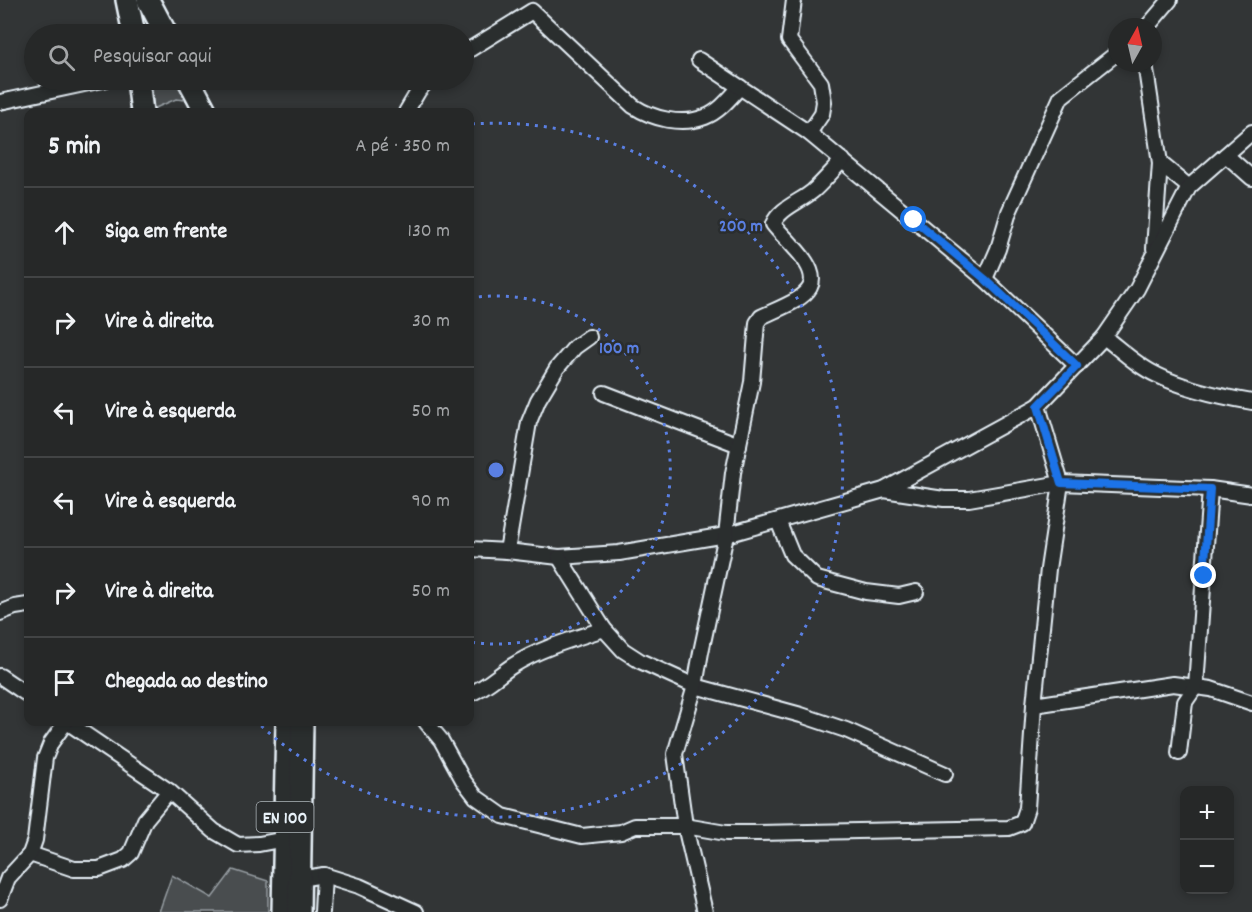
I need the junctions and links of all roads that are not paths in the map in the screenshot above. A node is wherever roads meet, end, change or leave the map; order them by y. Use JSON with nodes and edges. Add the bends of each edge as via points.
{"nodes":[{"id":1,"x":127,"y":0,"type":"edge"},
{"id":2,"x":148,"y":0,"type":"edge"},
{"id":3,"x":794,"y":0,"type":"edge"},
{"id":4,"x":1170,"y":0,"type":"edge"},
{"id":5,"x":1155,"y":18,"type":"edge"},
{"id":6,"x":132,"y":24,"type":"edge"},
{"id":7,"x":161,"y":24,"type":"edge"},
{"id":8,"x":474,"y":47,"type":"edge"},
{"id":9,"x":1108,"y":59,"type":"edge"},
{"id":10,"x":699,"y":60,"type":"dead end"},
{"id":11,"x":1146,"y":72,"type":"edge"},
{"id":12,"x":740,"y":87,"type":"junction"},
{"id":13,"x":56,"y":90,"type":"edge"},
{"id":14,"x":139,"y":90,"type":"edge"},
{"id":15,"x":194,"y":90,"type":"edge"},
{"id":16,"x":419,"y":90,"type":"edge"},
{"id":17,"x":0,"y":102,"type":"edge"},
{"id":18,"x":142,"y":108,"type":"edge"},
{"id":19,"x":204,"y":108,"type":"edge"},
{"id":20,"x":408,"y":108,"type":"edge"},
{"id":21,"x":1252,"y":132,"type":"edge"},
{"id":22,"x":809,"y":133,"type":"junction"},
{"id":23,"x":1226,"y":155,"type":"junction"},
{"id":24,"x":843,"y":160,"type":"junction"},
{"id":25,"x":1160,"y":163,"type":"junction"},
{"id":26,"x":1252,"y":178,"type":"edge"},
{"id":27,"x":1189,"y":187,"type":"junction"},
{"id":28,"x":1154,"y":258,"type":"junction"},
{"id":29,"x":985,"y":279,"type":"junction"},
{"id":30,"x":589,"y":337,"type":"dead end"},
{"id":31,"x":1104,"y":337,"type":"junction"},
{"id":32,"x":1077,"y":366,"type":"junction"},
{"id":33,"x":604,"y":393,"type":"dead end"},
{"id":34,"x":1252,"y":402,"type":"edge"},
{"id":35,"x":1038,"y":406,"type":"junction"},
{"id":36,"x":739,"y":445,"type":"junction"},
{"id":37,"x":1061,"y":483,"type":"junction"},
{"id":38,"x":1210,"y":489,"type":"junction"},
{"id":39,"x":884,"y":490,"type":"junction"},
{"id":40,"x":1252,"y":495,"type":"edge"},
{"id":41,"x":778,"y":520,"type":"junction"},
{"id":42,"x":726,"y":535,"type":"junction"},
{"id":43,"x":474,"y":549,"type":"edge"},
{"id":44,"x":507,"y":551,"type":"junction"},
{"id":45,"x":560,"y":557,"type":"junction"},
{"id":46,"x":916,"y":592,"type":"dead end"},
{"id":47,"x":24,"y":606,"type":"edge"},
{"id":48,"x":0,"y":613,"type":"edge"},
{"id":49,"x":604,"y":629,"type":"junction"},
{"id":50,"x":0,"y":676,"type":"edge"},
{"id":51,"x":695,"y":686,"type":"junction"},
{"id":52,"x":1196,"y":686,"type":"junction"},
{"id":53,"x":24,"y":692,"type":"edge"},
{"id":54,"x":474,"y":692,"type":"edge"},
{"id":55,"x":1252,"y":703,"type":"edge"},
{"id":56,"x":1034,"y":705,"type":"junction"},
{"id":57,"x":64,"y":726,"type":"edge"},
{"id":58,"x":73,"y":726,"type":"edge"},
{"id":59,"x":286,"y":726,"type":"edge"},
{"id":60,"x":302,"y":726,"type":"edge"},
{"id":61,"x":429,"y":726,"type":"edge"},
{"id":62,"x":1179,"y":753,"type":"dead end"},
{"id":63,"x":945,"y":774,"type":"dead end"},
{"id":64,"x":169,"y":791,"type":"junction"},
{"id":65,"x":686,"y":826,"type":"junction"},
{"id":66,"x":285,"y":838,"type":"junction"},
{"id":67,"x":30,"y":854,"type":"junction"},
{"id":68,"x":324,"y":875,"type":"junction"},
{"id":69,"x":4,"y":878,"type":"edge"},
{"id":70,"x":299,"y":879,"type":"junction"},
{"id":71,"x":0,"y":898,"type":"edge"},
{"id":72,"x":283,"y":912,"type":"edge"},
{"id":73,"x":299,"y":912,"type":"edge"},
{"id":74,"x":322,"y":912,"type":"edge"},
{"id":75,"x":416,"y":912,"type":"edge"},
{"id":76,"x":705,"y":912,"type":"edge"}],
"edges":[{"from":1,"to":6,"type":"main road"},
{"from":2,"to":7,"type":"main road"},
{"from":3,"to":22,"type":"street","via":[[789,40],[821,83],[824,102],[822,114]]},
{"from":4,"to":5,"type":"street"},
{"from":8,"to":12,"type":"street","via":[[532,11],[646,114],[676,121],[706,117]]},
{"from":9,"to":29,"type":"street","via":[[1061,97],[1009,212]]},
{"from":10,"to":12,"type":"street"},
{"from":11,"to":25,"type":"street"},
{"from":12,"to":22,"type":"street"},
{"from":13,"to":17,"type":"street"},
{"from":14,"to":18,"type":"main road"},
{"from":15,"to":19,"type":"main road"},
{"from":16,"to":20,"type":"street"},
{"from":21,"to":23,"type":"street"},
{"from":22,"to":24,"type":"street"},
{"from":23,"to":26,"type":"street"},
{"from":23,"to":27,"type":"street"},
{"from":24,"to":29,"type":"street"},
{"from":24,"to":36,"type":"street","via":[[773,224],[812,269],[813,279],[798,299],[760,317],[757,323],[752,382]]},
{"from":25,"to":27,"type":"street"},
{"from":25,"to":28,"type":"street"},
{"from":27,"to":28,"type":"street"},
{"from":28,"to":31,"type":"street"},
{"from":29,"to":32,"type":"street"},
{"from":30,"to":44,"type":"street","via":[[557,368],[533,411]]},
{"from":31,"to":32,"type":"street"},
{"from":31,"to":34,"type":"street","via":[[1158,376]]},
{"from":32,"to":35,"type":"street"},
{"from":33,"to":36,"type":"street"},
{"from":35,"to":37,"type":"street"},
{"from":35,"to":39,"type":"street"},
{"from":36,"to":42,"type":"street"},
{"from":37,"to":38,"type":"street"},
{"from":37,"to":39,"type":"street","via":[[969,499]]},
{"from":37,"to":56,"type":"street"},
{"from":38,"to":40,"type":"street"},
{"from":38,"to":52,"type":"street"},
{"from":39,"to":41,"type":"street"},
{"from":41,"to":42,"type":"street"},
{"from":41,"to":46,"type":"street","via":[[792,555],[817,579],[866,592],[899,596]]},
{"from":42,"to":45,"type":"street","via":[[619,554]]},
{"from":42,"to":51,"type":"street"},
{"from":43,"to":44,"type":"street"},
{"from":44,"to":45,"type":"street"},
{"from":45,"to":49,"type":"street"},
{"from":47,"to":48,"type":"street"},
{"from":49,"to":51,"type":"street","via":[[623,650],[640,661]]},
{"from":49,"to":54,"type":"street","via":[[538,652]]},
{"from":50,"to":53,"type":"street"},
{"from":51,"to":63,"type":"street","via":[[846,730]]},
{"from":51,"to":65,"type":"street","via":[[675,754]]},
{"from":52,"to":55,"type":"street"},
{"from":52,"to":56,"type":"street","via":[[1161,684]]},
{"from":52,"to":62,"type":"street","via":[[1185,702]]},
{"from":56,"to":65,"type":"street","via":[[1027,808],[1022,823],[1009,828],[758,834]]},
{"from":57,"to":67,"type":"street","via":[[45,758]]},
{"from":58,"to":64,"type":"street"},
{"from":59,"to":66,"type":"main road","number":"EN 100"},
{"from":60,"to":70,"type":"main road","number":"EN 100"},
{"from":61,"to":65,"type":"street","via":[[476,797],[503,816],[582,836],[608,835],[635,826]]},
{"from":64,"to":66,"type":"street","via":[[214,831],[238,845]]},
{"from":64,"to":67,"type":"street","via":[[145,820],[131,853],[123,860],[99,869],[74,869]]},
{"from":65,"to":76,"type":"street"},
{"from":66,"to":72,"type":"main road","number":"EN 100"},
{"from":67,"to":69,"type":"street"},
{"from":68,"to":70,"type":"street"},
{"from":68,"to":74,"type":"street"},
{"from":68,"to":75,"type":"street"},
{"from":69,"to":71,"type":"street"},
{"from":70,"to":73,"type":"main road","number":"EN 100"}]}
